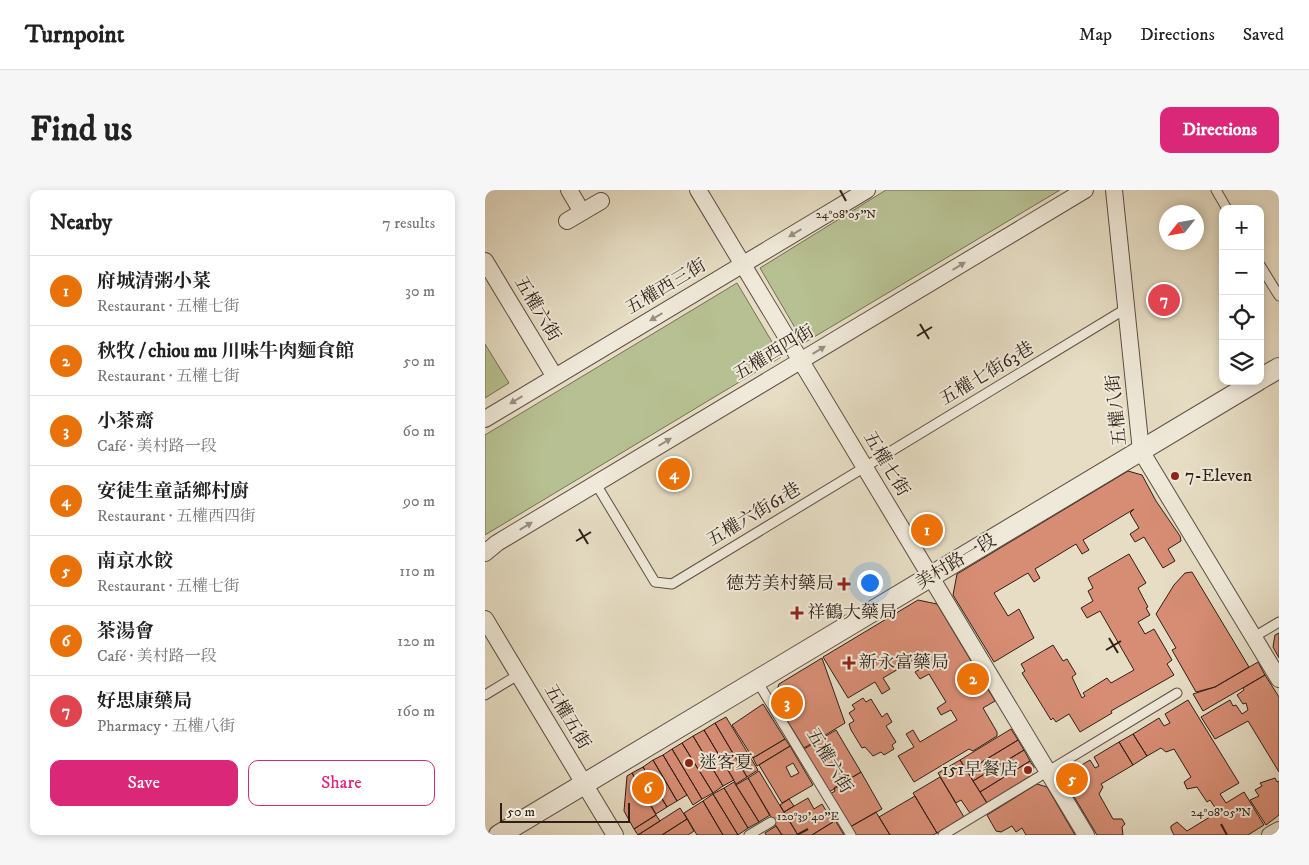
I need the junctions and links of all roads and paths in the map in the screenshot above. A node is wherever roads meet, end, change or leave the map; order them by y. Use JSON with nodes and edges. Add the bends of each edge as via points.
{"nodes":[{"id":1,"x":569,"y":190,"type":"edge"},
{"id":2,"x":698,"y":190,"type":"edge"},
{"id":3,"x":867,"y":190,"type":"edge"},
{"id":4,"x":1085,"y":190,"type":"edge"},
{"id":5,"x":1114,"y":190,"type":"edge"},
{"id":6,"x":1216,"y":190,"type":"edge"},
{"id":7,"x":601,"y":201,"type":"dead end"},
{"id":8,"x":1225,"y":205,"type":"edge"},
{"id":9,"x":582,"y":212,"type":"junction"},
{"id":10,"x":567,"y":221,"type":"dead end"},
{"id":11,"x":485,"y":261,"type":"edge"},
{"id":12,"x":742,"y":264,"type":"junction"},
{"id":13,"x":1264,"y":272,"type":"edge"},
{"id":14,"x":1279,"y":296,"type":"edge"},
{"id":15,"x":1127,"y":308,"type":"junction"},
{"id":16,"x":800,"y":361,"type":"junction"},
{"id":17,"x":555,"y":377,"type":"junction"},
{"id":18,"x":1269,"y":377,"type":"edge"},
{"id":19,"x":485,"y":419,"type":"edge"},
{"id":20,"x":1141,"y":451,"type":"junction"},
{"id":21,"x":864,"y":467,"type":"junction"},
{"id":22,"x":596,"y":484,"type":"junction"},
{"id":23,"x":485,"y":552,"type":"edge"},
{"id":24,"x":930,"y":577,"type":"junction"},
{"id":25,"x":485,"y":619,"type":"edge"},
{"id":26,"x":1279,"y":622,"type":"edge"},
{"id":27,"x":1254,"y":637,"type":"junction"},
{"id":28,"x":518,"y":674,"type":"junction"},
{"id":29,"x":1279,"y":679,"type":"edge"},
{"id":30,"x":757,"y":681,"type":"junction"},
{"id":31,"x":1177,"y":693,"type":"dead end"},
{"id":32,"x":485,"y":695,"type":"edge"},
{"id":33,"x":1048,"y":772,"type":"junction"},
{"id":34,"x":584,"y":784,"type":"junction"},
{"id":35,"x":771,"y":822,"type":"dead end"},
{"id":36,"x":1279,"y":830,"type":"edge"},
{"id":37,"x":499,"y":835,"type":"edge"},
{"id":38,"x":615,"y":835,"type":"edge"},
{"id":39,"x":749,"y":835,"type":"edge"},
{"id":40,"x":851,"y":835,"type":"edge"},
{"id":41,"x":943,"y":835,"type":"edge"},
{"id":42,"x":1086,"y":835,"type":"edge"},
{"id":43,"x":1270,"y":835,"type":"edge"}],
"edges":[{"from":1,"to":9,"type":"street"},
{"from":2,"to":12,"type":"street","name":"五權七街"},
{"from":3,"to":12,"type":"street","name":"五權西三街","one_way":true},
{"from":16,"to":4,"type":"street","name":"五權西四街","one_way":true},
{"from":5,"to":15,"type":"street","name":"五權八街"},
{"from":6,"to":8,"type":"lane"},
{"from":7,"to":9,"type":"street"},
{"from":9,"to":10,"type":"street"},
{"from":11,"to":17,"type":"street","name":"五權六街"},
{"from":12,"to":16,"type":"street","name":"五權七街"},
{"from":12,"to":17,"type":"street","name":"五權西三街","one_way":true},
{"from":13,"to":14,"type":"lane"},
{"from":15,"to":20,"type":"street","name":"五權八街"},
{"from":15,"to":21,"type":"lane","name":"五權七街63巷"},
{"from":16,"to":21,"type":"street","name":"五權七街"},
{"from":22,"to":16,"type":"street","name":"五權西四街","one_way":true},
{"from":17,"to":19,"type":"street","name":"五權西三街","one_way":true},
{"from":18,"to":20,"type":"street","name":"美村路一段"},
{"from":20,"to":24,"type":"street","name":"美村路一段"},
{"from":20,"to":27,"type":"street","name":"五權八街"},
{"from":21,"to":22,"type":"lane","name":"五權六街61巷","via":[[671,584],[655,582]]},
{"from":21,"to":24,"type":"street","name":"五權七街"},
{"from":23,"to":22,"type":"street","name":"五權西四街","one_way":true},
{"from":24,"to":30,"type":"street","name":"美村路一段"},
{"from":24,"to":33,"type":"street","name":"五權七街"},
{"from":25,"to":28,"type":"street","name":"五權五街"},
{"from":26,"to":27,"type":"lane"},
{"from":27,"to":29,"type":"street","name":"五權八街"},
{"from":28,"to":32,"type":"lane"},
{"from":28,"to":34,"type":"street","name":"五權五街"},
{"from":30,"to":34,"type":"street","name":"美村路一段"},
{"from":30,"to":40,"type":"lane","name":"五權六街"},
{"from":31,"to":33,"type":"lane"},
{"from":33,"to":41,"type":"lane"},
{"from":33,"to":42,"type":"street","name":"五權七街"},
{"from":34,"to":37,"type":"street","name":"美村路一段"},
{"from":34,"to":38,"type":"street","name":"五權五街"},
{"from":35,"to":39,"type":"lane"},
{"from":36,"to":43,"type":"street"}]}
